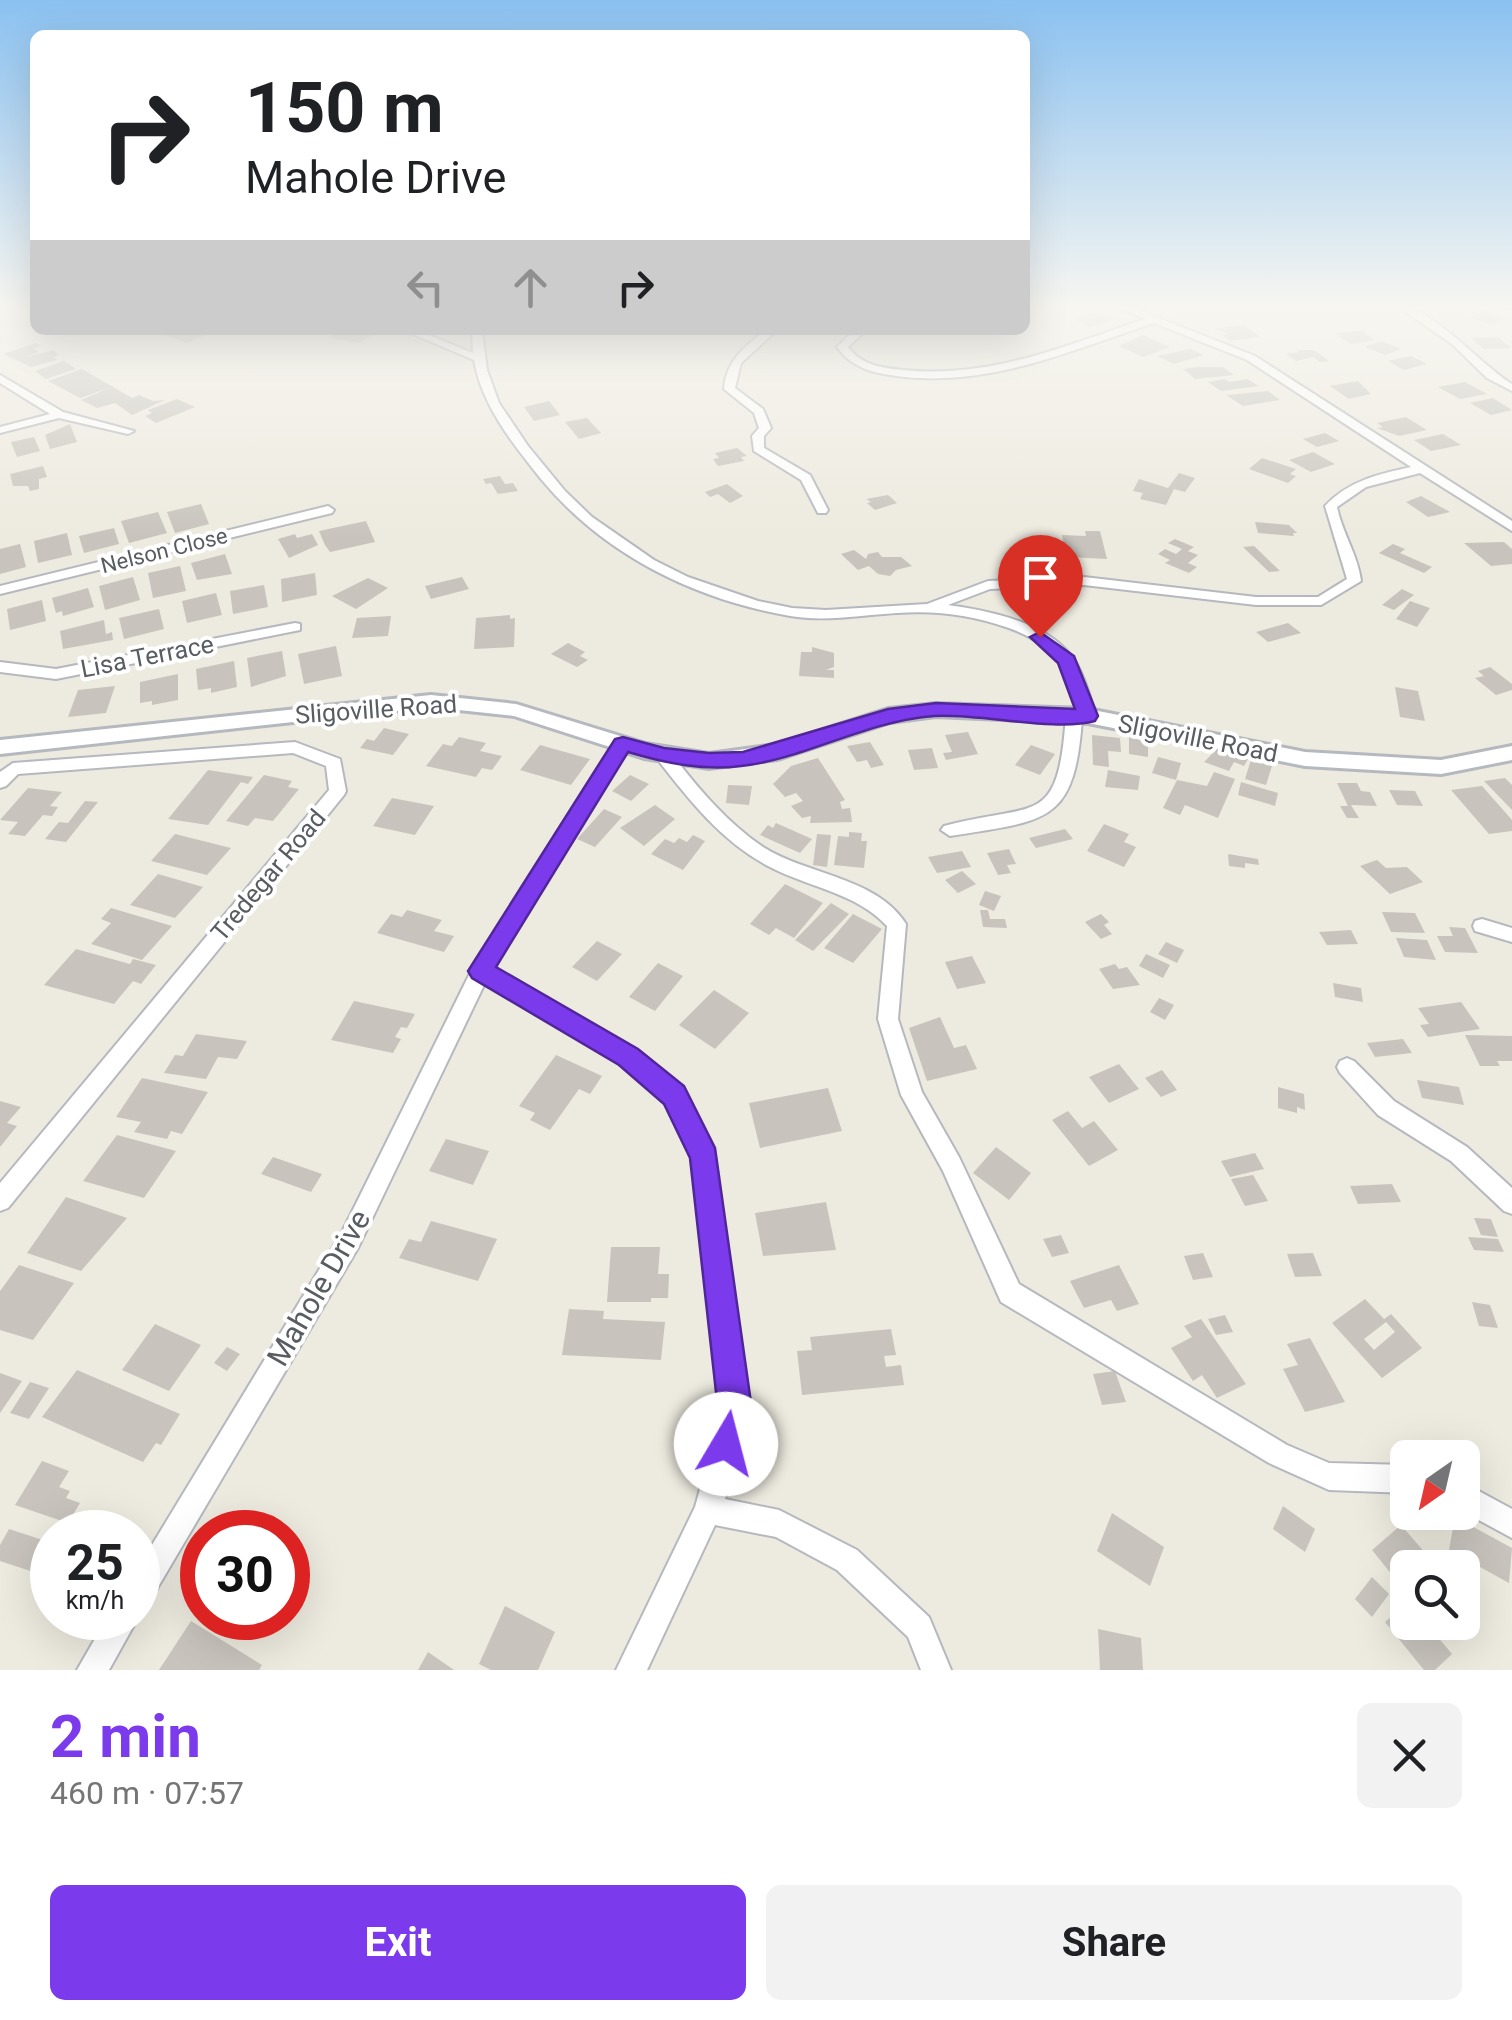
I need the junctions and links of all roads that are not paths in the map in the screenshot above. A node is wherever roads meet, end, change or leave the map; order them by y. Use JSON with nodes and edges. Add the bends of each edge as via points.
{"nodes":[{"id":1,"x":6,"y":382,"type":"edge"},
{"id":2,"x":482,"y":382,"type":"edge"},
{"id":3,"x":729,"y":382,"type":"edge"},
{"id":4,"x":1287,"y":382,"type":"edge"},
{"id":5,"x":60,"y":415,"type":"junction"},
{"id":6,"x":0,"y":430,"type":"edge"},
{"id":7,"x":128,"y":431,"type":"dead end"},
{"id":8,"x":1420,"y":469,"type":"junction"},
{"id":9,"x":328,"y":510,"type":"dead end"},
{"id":10,"x":822,"y":510,"type":"dead end"},
{"id":11,"x":1512,"y":527,"type":"edge"},
{"id":12,"x":0,"y":590,"type":"edge"},
{"id":13,"x":929,"y":608,"type":"junction"},
{"id":14,"x":294,"y":628,"type":"dead end"},
{"id":15,"x":0,"y":667,"type":"edge"},
{"id":16,"x":1081,"y":716,"type":"junction"},
{"id":17,"x":623,"y":744,"type":"junction"},
{"id":18,"x":0,"y":746,"type":"edge"},
{"id":19,"x":32,"y":746,"type":"junction"},
{"id":20,"x":1512,"y":753,"type":"edge"},
{"id":21,"x":664,"y":756,"type":"junction"},
{"id":22,"x":13,"y":768,"type":"junction"},
{"id":23,"x":0,"y":782,"type":"edge"},
{"id":24,"x":950,"y":830,"type":"dead end"},
{"id":25,"x":1482,"y":926,"type":"dead end"},
{"id":26,"x":1512,"y":935,"type":"edge"},
{"id":27,"x":481,"y":971,"type":"junction"},
{"id":28,"x":1346,"y":1067,"type":"dead end"},
{"id":29,"x":0,"y":1200,"type":"edge"},
{"id":30,"x":1512,"y":1202,"type":"edge"},
{"id":31,"x":1390,"y":1478,"type":"edge"},
{"id":32,"x":1480,"y":1506,"type":"edge"},
{"id":33,"x":708,"y":1510,"type":"junction"},
{"id":34,"x":1512,"y":1524,"type":"edge"},
{"id":35,"x":160,"y":1557,"type":"edge"},
{"id":36,"x":110,"y":1640,"type":"edge"},
{"id":37,"x":92,"y":1670,"type":"edge"},
{"id":38,"x":631,"y":1670,"type":"edge"},
{"id":39,"x":936,"y":1670,"type":"edge"}],
"edges":[{"from":1,"to":5,"type":"street"},
{"from":2,"to":13,"type":"street","via":[[558,496],[658,571],[795,613]]},
{"from":3,"to":10,"type":"street","via":[[759,411],[765,428],[758,449],[806,478]]},
{"from":4,"to":8,"type":"street"},
{"from":5,"to":6,"type":"street"},
{"from":5,"to":7,"type":"street"},
{"from":8,"to":11,"type":"street"},
{"from":8,"to":13,"type":"street","via":[[1374,478],[1331,506],[1333,527],[1354,563],[1354,581],[1320,601],[1256,601],[1084,581],[988,585]]},
{"from":9,"to":12,"type":"street","name":"Nelson Close"},
{"from":13,"to":16,"type":"street","via":[[1010,622],[1040,637],[1067,660]]},
{"from":14,"to":15,"type":"street","name":"Lisa Terrace","via":[[56,674]]},
{"from":16,"to":20,"type":"street","name":"Sligoville Road","via":[[1305,760],[1441,766]]},
{"from":16,"to":21,"type":"street","name":"Sligoville Road","via":[[936,710],[888,716],[744,759]]},
{"from":16,"to":24,"type":"street","via":[[1059,794],[1035,812]]},
{"from":17,"to":19,"type":"street","name":"Sligoville Road","via":[[516,710],[431,701]]},
{"from":17,"to":21,"type":"street","name":"Sligoville Road"},
{"from":17,"to":27,"type":"street","name":"Mahole Drive"},
{"from":18,"to":19,"type":"street","name":"Sligoville Road"},
{"from":19,"to":22,"type":"street"},
{"from":21,"to":31,"type":"street","via":[[711,817],[772,860],[882,906],[897,924],[888,1019],[912,1094],[1010,1293],[1278,1454],[1329,1476]]},
{"from":22,"to":23,"type":"street"},
{"from":22,"to":29,"type":"street","name":"Tredegar Road","via":[[295,747],[334,763],[338,791]]},
{"from":25,"to":26,"type":"street"},
{"from":27,"to":33,"type":"street","via":[[628,1057],[674,1095],[704,1158],[735,1410]]},
{"from":27,"to":35,"type":"street","name":"Mahole Drive","via":[[350,1240]]},
{"from":28,"to":30,"type":"street","via":[[1386,1108],[1459,1154]]},
{"from":32,"to":34,"type":"street"},
{"from":33,"to":38,"type":"street"},
{"from":33,"to":39,"type":"street","via":[[780,1524],[847,1560],[920,1626]]},
{"from":36,"to":37,"type":"street"}]}
